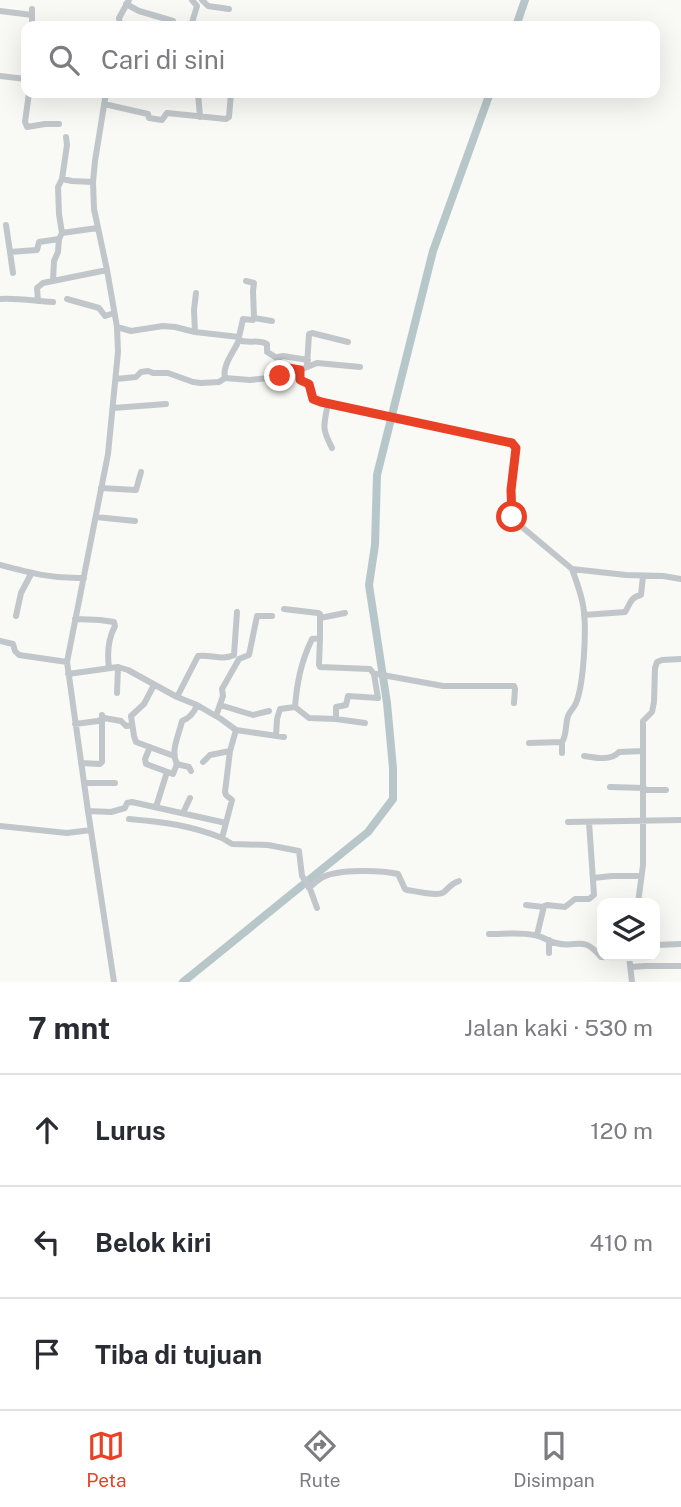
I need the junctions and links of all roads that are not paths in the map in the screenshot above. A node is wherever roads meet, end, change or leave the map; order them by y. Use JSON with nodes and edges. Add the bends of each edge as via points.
{"nodes":[{"id":1,"x":192,"y":0,"type":"edge"},
{"id":2,"x":202,"y":0,"type":"edge"},
{"id":3,"x":128,"y":2,"type":"edge"},
{"id":4,"x":229,"y":9,"type":"dead end"},
{"id":5,"x":0,"y":11,"type":"edge"},
{"id":6,"x":32,"y":21,"type":"edge"},
{"id":7,"x":119,"y":21,"type":"edge"},
{"id":8,"x":173,"y":21,"type":"dead end"},
{"id":9,"x":192,"y":21,"type":"edge"},
{"id":10,"x":0,"y":76,"type":"edge"},
{"id":11,"x":21,"y":78,"type":"edge"},
{"id":12,"x":28,"y":98,"type":"edge"},
{"id":13,"x":105,"y":98,"type":"edge"},
{"id":14,"x":198,"y":98,"type":"edge"},
{"id":15,"x":230,"y":98,"type":"edge"},
{"id":16,"x":104,"y":104,"type":"junction"},
{"id":17,"x":200,"y":117,"type":"junction"},
{"id":18,"x":60,"y":124,"type":"dead end"},
{"id":19,"x":66,"y":137,"type":"dead end"},
{"id":20,"x":62,"y":179,"type":"junction"},
{"id":21,"x":93,"y":182,"type":"junction"},
{"id":22,"x":6,"y":225,"type":"dead end"},
{"id":23,"x":97,"y":228,"type":"junction"},
{"id":24,"x":61,"y":236,"type":"junction"},
{"id":25,"x":10,"y":252,"type":"junction"},
{"id":26,"x":107,"y":270,"type":"junction"},
{"id":27,"x":13,"y":273,"type":"dead end"},
{"id":28,"x":53,"y":281,"type":"junction"},
{"id":29,"x":246,"y":281,"type":"dead end"},
{"id":30,"x":196,"y":293,"type":"dead end"},
{"id":31,"x":0,"y":299,"type":"edge"},
{"id":32,"x":66,"y":299,"type":"dead end"},
{"id":33,"x":38,"y":301,"type":"junction"},
{"id":34,"x":53,"y":302,"type":"dead end"},
{"id":35,"x":114,"y":313,"type":"junction"},
{"id":36,"x":254,"y":318,"type":"junction"},
{"id":37,"x":272,"y":321,"type":"dead end"},
{"id":38,"x":117,"y":327,"type":"junction"},
{"id":39,"x":195,"y":332,"type":"junction"},
{"id":40,"x":239,"y":338,"type":"junction"},
{"id":41,"x":348,"y":342,"type":"dead end"},
{"id":42,"x":277,"y":357,"type":"junction"},
{"id":43,"x":305,"y":365,"type":"junction"},
{"id":44,"x":282,"y":367,"type":"junction"},
{"id":45,"x":360,"y":367,"type":"dead end"},
{"id":46,"x":225,"y":378,"type":"junction"},
{"id":47,"x":116,"y":379,"type":"junction"},
{"id":48,"x":328,"y":403,"type":"junction"},
{"id":49,"x":166,"y":404,"type":"dead end"},
{"id":50,"x":113,"y":408,"type":"junction"},
{"id":51,"x":332,"y":448,"type":"dead end"},
{"id":52,"x":141,"y":472,"type":"dead end"},
{"id":53,"x":101,"y":488,"type":"junction"},
{"id":54,"x":96,"y":517,"type":"junction"},
{"id":55,"x":135,"y":521,"type":"dead end"},
{"id":56,"x":0,"y":565,"type":"edge"},
{"id":57,"x":572,"y":569,"type":"junction"},
{"id":58,"x":31,"y":574,"type":"junction"},
{"id":59,"x":643,"y":576,"type":"junction"},
{"id":60,"x":84,"y":578,"type":"junction"},
{"id":61,"x":681,"y":579,"type":"edge"},
{"id":62,"x":284,"y":609,"type":"dead end"},
{"id":63,"x":237,"y":612,"type":"dead end"},
{"id":64,"x":345,"y":613,"type":"dead end"},
{"id":65,"x":584,"y":615,"type":"junction"},
{"id":66,"x":16,"y":616,"type":"dead end"},
{"id":67,"x":272,"y":616,"type":"dead end"},
{"id":68,"x":320,"y":618,"type":"junction"},
{"id":69,"x":75,"y":619,"type":"junction"},
{"id":70,"x":320,"y":638,"type":"junction"},
{"id":71,"x":0,"y":641,"type":"edge"},
{"id":72,"x":235,"y":658,"type":"junction"},
{"id":73,"x":681,"y":659,"type":"edge"},
{"id":74,"x":67,"y":663,"type":"junction"},
{"id":75,"x":118,"y":667,"type":"junction"},
{"id":76,"x":109,"y":668,"type":"junction"},
{"id":77,"x":68,"y":674,"type":"junction"},
{"id":78,"x":376,"y":674,"type":"junction"},
{"id":79,"x":154,"y":685,"type":"junction"},
{"id":80,"x":117,"y":693,"type":"dead end"},
{"id":81,"x":177,"y":697,"type":"junction"},
{"id":82,"x":514,"y":703,"type":"dead end"},
{"id":83,"x":197,"y":705,"type":"junction"},
{"id":84,"x":220,"y":705,"type":"junction"},
{"id":85,"x":295,"y":706,"type":"junction"},
{"id":86,"x":269,"y":711,"type":"dead end"},
{"id":87,"x":216,"y":716,"type":"junction"},
{"id":88,"x":102,"y":717,"type":"junction"},
{"id":89,"x":336,"y":719,"type":"junction"},
{"id":90,"x":365,"y":723,"type":"dead end"},
{"id":91,"x":75,"y":724,"type":"junction"},
{"id":92,"x":132,"y":725,"type":"junction"},
{"id":93,"x":236,"y":730,"type":"junction"},
{"id":94,"x":276,"y":736,"type":"junction"},
{"id":95,"x":284,"y":737,"type":"dead end"},
{"id":96,"x":562,"y":742,"type":"junction"},
{"id":97,"x":529,"y":743,"type":"dead end"},
{"id":98,"x":150,"y":747,"type":"junction"},
{"id":99,"x":230,"y":751,"type":"junction"},
{"id":100,"x":643,"y":751,"type":"junction"},
{"id":101,"x":562,"y":753,"type":"dead end"},
{"id":102,"x":173,"y":756,"type":"junction"},
{"id":103,"x":584,"y":756,"type":"dead end"},
{"id":104,"x":203,"y":762,"type":"dead end"},
{"id":105,"x":81,"y":763,"type":"junction"},
{"id":106,"x":177,"y":764,"type":"junction"},
{"id":107,"x":191,"y":771,"type":"dead end"},
{"id":108,"x":167,"y":772,"type":"junction"},
{"id":109,"x":84,"y":783,"type":"junction"},
{"id":110,"x":115,"y":783,"type":"dead end"},
{"id":111,"x":610,"y":787,"type":"dead end"},
{"id":112,"x":644,"y":789,"type":"junction"},
{"id":113,"x":666,"y":790,"type":"dead end"},
{"id":114,"x":190,"y":798,"type":"dead end"},
{"id":115,"x":156,"y":807,"type":"junction"},
{"id":116,"x":88,"y":811,"type":"junction"},
{"id":117,"x":183,"y":813,"type":"junction"},
{"id":118,"x":129,"y":819,"type":"dead end"},
{"id":119,"x":681,"y":820,"type":"edge"},
{"id":120,"x":568,"y":822,"type":"dead end"},
{"id":121,"x":589,"y":822,"type":"junction"},
{"id":122,"x":643,"y":822,"type":"junction"},
{"id":123,"x":226,"y":823,"type":"junction"},
{"id":124,"x":0,"y":826,"type":"edge"},
{"id":125,"x":90,"y":830,"type":"junction"},
{"id":126,"x":222,"y":838,"type":"junction"},
{"id":127,"x":641,"y":876,"type":"junction"},
{"id":128,"x":593,"y":878,"type":"junction"},
{"id":129,"x":459,"y":881,"type":"dead end"},
{"id":130,"x":309,"y":887,"type":"junction"},
{"id":131,"x":639,"y":898,"type":"edge"},
{"id":132,"x":526,"y":905,"type":"dead end"},
{"id":133,"x":543,"y":907,"type":"junction"},
{"id":134,"x":317,"y":908,"type":"dead end"},
{"id":135,"x":489,"y":934,"type":"dead end"},
{"id":136,"x":537,"y":935,"type":"junction"},
{"id":137,"x":549,"y":940,"type":"junction"},
{"id":138,"x":681,"y":944,"type":"edge"},
{"id":139,"x":660,"y":945,"type":"edge"},
{"id":140,"x":597,"y":952,"type":"edge"},
{"id":141,"x":549,"y":953,"type":"dead end"},
{"id":142,"x":630,"y":961,"type":"edge"},
{"id":143,"x":681,"y":966,"type":"edge"},
{"id":144,"x":631,"y":967,"type":"junction"},
{"id":145,"x":114,"y":982,"type":"edge"},
{"id":146,"x":632,"y":982,"type":"edge"}],
"edges":[{"from":1,"to":9,"type":"street","via":[[197,6]]},
{"from":2,"to":4,"type":"street","via":[[208,6]]},
{"from":3,"to":7,"type":"street"},
{"from":3,"to":8,"type":"street","via":[[139,11]]},
{"from":5,"to":6,"type":"street","via":[[32,12]]},
{"from":10,"to":11,"type":"street"},
{"from":12,"to":18,"type":"street","via":[[27,127]]},
{"from":13,"to":16,"type":"street"},
{"from":14,"to":17,"type":"street"},
{"from":15,"to":17,"type":"street","via":[[226,119]]},
{"from":16,"to":17,"type":"street","via":[[162,120],[167,113]]},
{"from":16,"to":21,"type":"street"},
{"from":19,"to":20,"type":"street"},
{"from":20,"to":21,"type":"street"},
{"from":20,"to":24,"type":"street","via":[[58,187]]},
{"from":21,"to":23,"type":"street"},
{"from":22,"to":25,"type":"street"},
{"from":23,"to":24,"type":"street"},
{"from":23,"to":26,"type":"street"},
{"from":24,"to":25,"type":"street","via":[[39,243],[37,250]]},
{"from":24,"to":28,"type":"street"},
{"from":25,"to":27,"type":"street"},
{"from":26,"to":28,"type":"street"},
{"from":26,"to":35,"type":"street"},
{"from":28,"to":33,"type":"street","via":[[37,288]]},
{"from":29,"to":36,"type":"street","via":[[254,283]]},
{"from":30,"to":39,"type":"street"},
{"from":31,"to":33,"type":"street"},
{"from":32,"to":35,"type":"street","via":[[99,308],[104,316]]},
{"from":33,"to":34,"type":"street"},
{"from":35,"to":38,"type":"street"},
{"from":36,"to":37,"type":"street"},
{"from":36,"to":40,"type":"street","via":[[243,319]]},
{"from":38,"to":39,"type":"street","via":[[131,331],[175,327]]},
{"from":38,"to":47,"type":"street"},
{"from":39,"to":40,"type":"street"},
{"from":40,"to":42,"type":"street","via":[[264,343],[268,353]]},
{"from":40,"to":46,"type":"street"},
{"from":41,"to":43,"type":"street","via":[[310,333]]},
{"from":42,"to":43,"type":"street"},
{"from":42,"to":44,"type":"street"},
{"from":43,"to":44,"type":"street"},
{"from":43,"to":45,"type":"street"},
{"from":43,"to":48,"type":"street","via":[[300,380],[309,384],[314,399]]},
{"from":44,"to":46,"type":"street","via":[[278,378]]},
{"from":46,"to":47,"type":"street","via":[[201,383],[148,371]]},
{"from":47,"to":50,"type":"street"},
{"from":48,"to":51,"type":"street","via":[[323,428]]},
{"from":48,"to":57,"type":"street","via":[[512,443],[516,448],[512,517]]},
{"from":49,"to":50,"type":"street"},
{"from":50,"to":53,"type":"street"},
{"from":52,"to":53,"type":"street","via":[[136,490]]},
{"from":53,"to":54,"type":"street"},
{"from":54,"to":55,"type":"street"},
{"from":54,"to":60,"type":"street"},
{"from":56,"to":58,"type":"street"},
{"from":57,"to":59,"type":"street"},
{"from":57,"to":65,"type":"street"},
{"from":58,"to":60,"type":"street"},
{"from":58,"to":66,"type":"street"},
{"from":59,"to":61,"type":"street"},
{"from":59,"to":65,"type":"street","via":[[641,595],[631,600],[625,612]]},
{"from":60,"to":69,"type":"street"},
{"from":62,"to":68,"type":"street","via":[[318,613]]},
{"from":63,"to":72,"type":"street"},
{"from":64,"to":68,"type":"street"},
{"from":65,"to":96,"type":"street","via":[[581,680]]},
{"from":67,"to":72,"type":"street","via":[[257,616],[249,654]]},
{"from":68,"to":70,"type":"street"},
{"from":69,"to":74,"type":"street"},
{"from":69,"to":76,"type":"street","via":[[114,622]]},
{"from":70,"to":78,"type":"street","via":[[319,666],[370,668]]},
{"from":70,"to":85,"type":"street","via":[[312,639],[302,659]]},
{"from":71,"to":74,"type":"street","via":[[13,644],[19,655]]},
{"from":72,"to":81,"type":"street","via":[[198,656]]},
{"from":72,"to":84,"type":"street"},
{"from":73,"to":100,"type":"street","via":[[656,664],[652,712],[643,720]]},
{"from":74,"to":77,"type":"street"},
{"from":75,"to":76,"type":"street"},
{"from":75,"to":79,"type":"street"},
{"from":75,"to":80,"type":"street"},
{"from":76,"to":77,"type":"street"},
{"from":77,"to":91,"type":"street"},
{"from":78,"to":82,"type":"street","via":[[443,686],[514,686]]},
{"from":78,"to":89,"type":"street","via":[[378,698],[348,696],[346,705],[336,707]]},
{"from":79,"to":81,"type":"street"},
{"from":79,"to":92,"type":"street","via":[[144,704],[131,715]]},
{"from":81,"to":83,"type":"street"},
{"from":83,"to":87,"type":"street"},
{"from":83,"to":102,"type":"street","via":[[182,721]]},
{"from":84,"to":86,"type":"street","via":[[253,715]]},
{"from":84,"to":87,"type":"street"},
{"from":85,"to":89,"type":"street","via":[[309,718]]},
{"from":85,"to":94,"type":"street","via":[[280,709]]},
{"from":87,"to":93,"type":"street"},
{"from":88,"to":91,"type":"street"},
{"from":88,"to":92,"type":"street"},
{"from":88,"to":105,"type":"street","via":[[102,763]]},
{"from":89,"to":90,"type":"street"},
{"from":91,"to":105,"type":"street"},
{"from":92,"to":98,"type":"street","via":[[136,742]]},
{"from":93,"to":94,"type":"street"},
{"from":93,"to":99,"type":"street"},
{"from":94,"to":95,"type":"street"},
{"from":96,"to":97,"type":"street"},
{"from":96,"to":101,"type":"street"},
{"from":98,"to":102,"type":"street"},
{"from":98,"to":108,"type":"street","via":[[146,764]]},
{"from":99,"to":104,"type":"street","via":[[210,755]]},
{"from":99,"to":123,"type":"street","via":[[225,792],[232,800]]},
{"from":100,"to":103,"type":"street","via":[[619,752],[607,758]]},
{"from":100,"to":112,"type":"street"},
{"from":102,"to":106,"type":"street"},
{"from":105,"to":109,"type":"street"},
{"from":106,"to":107,"type":"street"},
{"from":106,"to":108,"type":"street","via":[[173,774]]},
{"from":108,"to":115,"type":"street"},
{"from":109,"to":110,"type":"street"},
{"from":109,"to":116,"type":"street"},
{"from":111,"to":112,"type":"street"},
{"from":112,"to":113,"type":"street"},
{"from":112,"to":122,"type":"street"},
{"from":114,"to":117,"type":"street"},
{"from":115,"to":116,"type":"street","via":[[132,802],[111,812]]},
{"from":115,"to":117,"type":"street"},
{"from":116,"to":125,"type":"street"},
{"from":117,"to":123,"type":"street"},
{"from":118,"to":126,"type":"street","via":[[172,823]]},
{"from":119,"to":122,"type":"street"},
{"from":120,"to":121,"type":"street"},
{"from":121,"to":122,"type":"street"},
{"from":121,"to":128,"type":"street"},
{"from":122,"to":127,"type":"street"},
{"from":123,"to":126,"type":"street"},
{"from":124,"to":125,"type":"street","via":[[67,833]]},
{"from":125,"to":145,"type":"street"},
{"from":126,"to":130,"type":"street","via":[[232,844],[299,852],[302,876]]},
{"from":127,"to":128,"type":"street"},
{"from":127,"to":131,"type":"street"},
{"from":128,"to":133,"type":"street","via":[[594,895],[589,899],[575,899],[565,907]]},
{"from":129,"to":130,"type":"street","via":[[437,894],[405,889],[398,874],[370,871],[328,875]]},
{"from":130,"to":134,"type":"street"},
{"from":132,"to":133,"type":"street"},
{"from":133,"to":136,"type":"street"},
{"from":135,"to":136,"type":"street"},
{"from":136,"to":137,"type":"street"},
{"from":137,"to":140,"type":"street","via":[[588,945]]},
{"from":137,"to":141,"type":"street"},
{"from":138,"to":139,"type":"street"},
{"from":142,"to":144,"type":"street"},
{"from":143,"to":144,"type":"street"},
{"from":144,"to":146,"type":"street"}]}
